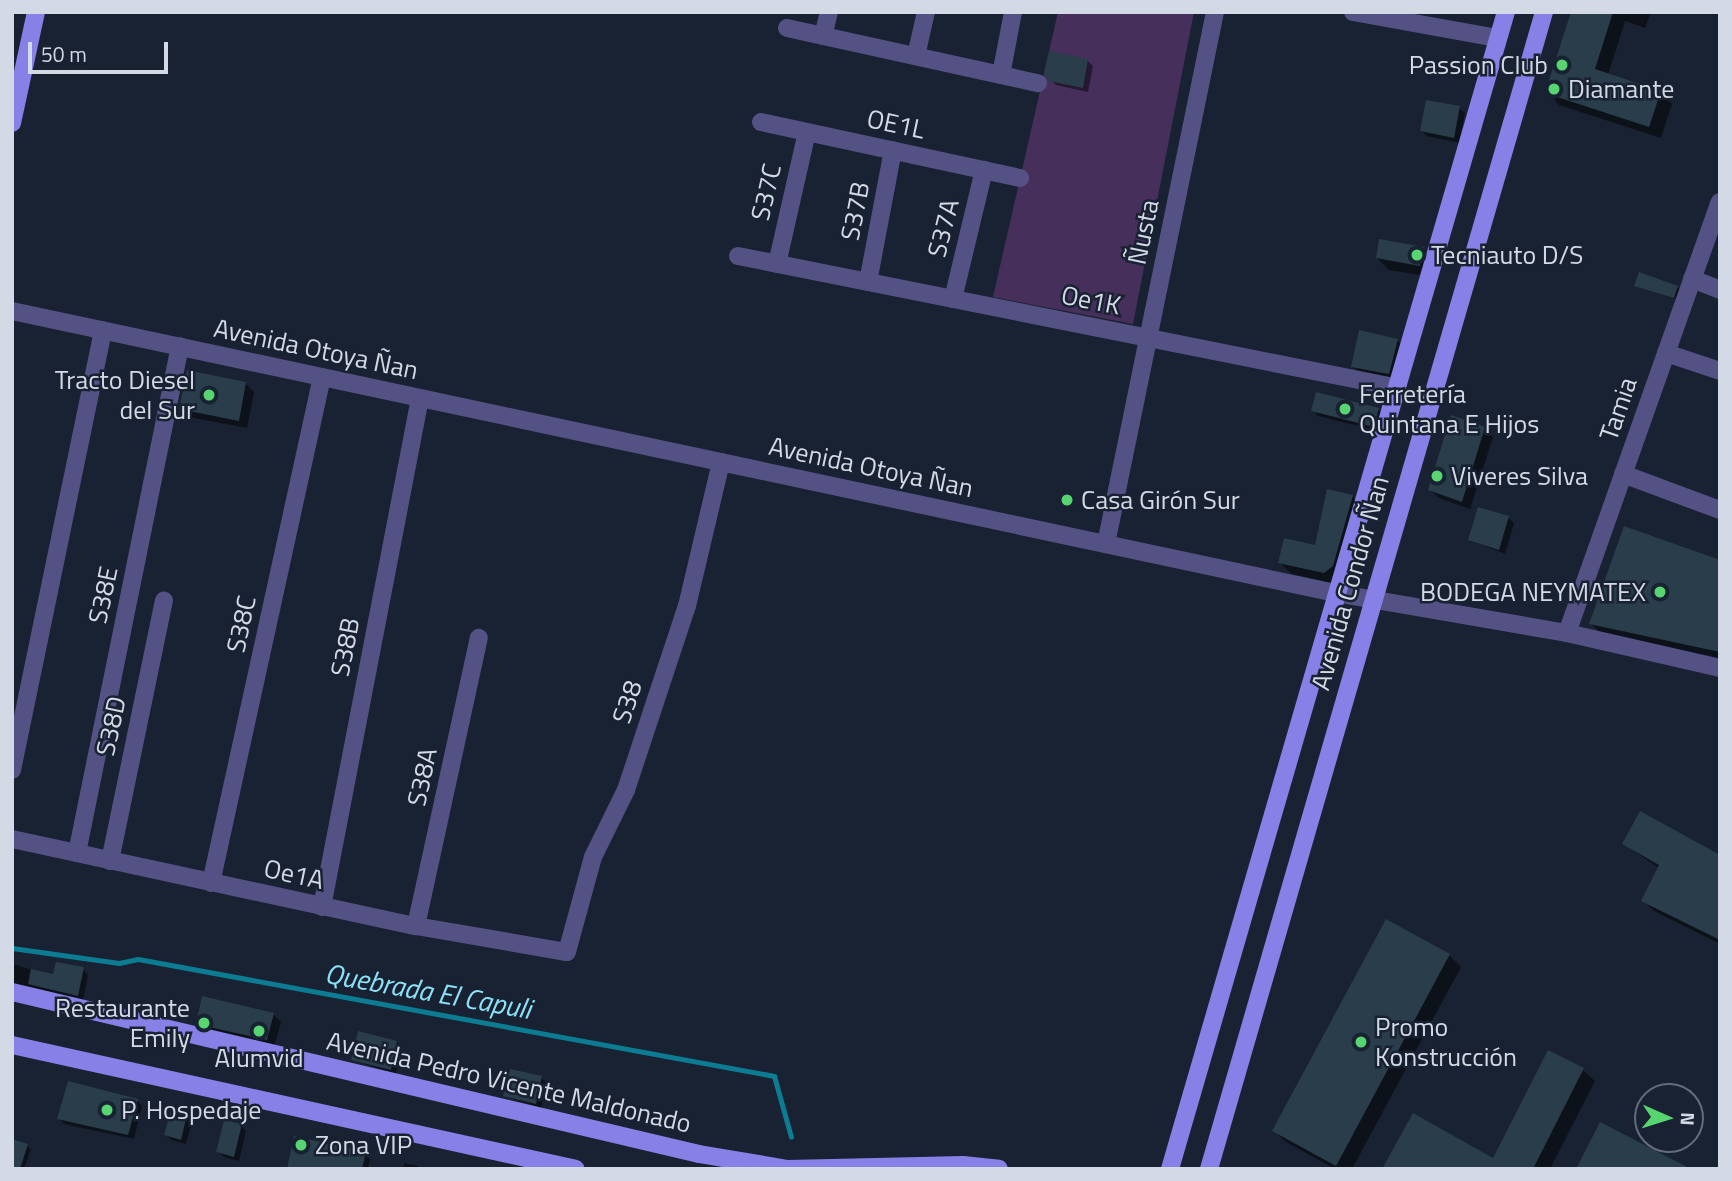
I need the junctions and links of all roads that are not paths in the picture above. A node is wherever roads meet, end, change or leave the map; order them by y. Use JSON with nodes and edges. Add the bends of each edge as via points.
{"nodes":[{"id":1,"x":36,"y":12,"type":"edge"},
{"id":2,"x":829,"y":12,"type":"edge"},
{"id":3,"x":926,"y":12,"type":"edge"},
{"id":4,"x":1013,"y":12,"type":"edge"},
{"id":5,"x":1215,"y":12,"type":"edge"},
{"id":6,"x":1353,"y":12,"type":"edge"},
{"id":7,"x":1506,"y":12,"type":"edge"},
{"id":8,"x":1544,"y":12,"type":"edge"},
{"id":9,"x":787,"y":28,"type":"dead end"},
{"id":10,"x":823,"y":36,"type":"junction"},
{"id":11,"x":1498,"y":38,"type":"junction"},
{"id":12,"x":916,"y":56,"type":"junction"},
{"id":13,"x":1001,"y":75,"type":"junction"},
{"id":14,"x":1038,"y":83,"type":"dead end"},
{"id":15,"x":761,"y":122,"type":"dead end"},
{"id":16,"x":12,"y":123,"type":"edge"},
{"id":17,"x":807,"y":132,"type":"junction"},
{"id":18,"x":893,"y":150,"type":"junction"},
{"id":19,"x":984,"y":170,"type":"junction"},
{"id":20,"x":1020,"y":178,"type":"dead end"},
{"id":21,"x":1718,"y":209,"type":"edge"},
{"id":22,"x":738,"y":256,"type":"dead end"},
{"id":23,"x":777,"y":264,"type":"junction"},
{"id":24,"x":1692,"y":279,"type":"junction"},
{"id":25,"x":868,"y":282,"type":"junction"},
{"id":26,"x":1720,"y":290,"type":"edge"},
{"id":27,"x":953,"y":299,"type":"junction"},
{"id":28,"x":12,"y":311,"type":"edge"},
{"id":29,"x":103,"y":330,"type":"junction"},
{"id":30,"x":1148,"y":338,"type":"junction"},
{"id":31,"x":180,"y":346,"type":"junction"},
{"id":32,"x":1666,"y":353,"type":"junction"},
{"id":33,"x":1720,"y":371,"type":"edge"},
{"id":34,"x":322,"y":377,"type":"junction"},
{"id":35,"x":1394,"y":387,"type":"junction"},
{"id":36,"x":420,"y":398,"type":"junction"},
{"id":37,"x":721,"y":462,"type":"junction"},
{"id":38,"x":1623,"y":474,"type":"junction"},
{"id":39,"x":1720,"y":509,"type":"edge"},
{"id":40,"x":1106,"y":544,"type":"junction"},
{"id":41,"x":1335,"y":593,"type":"junction"},
{"id":42,"x":1372,"y":599,"type":"junction"},
{"id":43,"x":164,"y":601,"type":"dead end"},
{"id":44,"x":1567,"y":633,"type":"junction"},
{"id":45,"x":479,"y":638,"type":"dead end"},
{"id":46,"x":1720,"y":668,"type":"edge"},
{"id":47,"x":12,"y":771,"type":"edge"},
{"id":48,"x":12,"y":839,"type":"edge"},
{"id":49,"x":77,"y":853,"type":"junction"},
{"id":50,"x":110,"y":861,"type":"junction"},
{"id":51,"x":211,"y":883,"type":"junction"},
{"id":52,"x":322,"y":907,"type":"junction"},
{"id":53,"x":416,"y":926,"type":"junction"},
{"id":54,"x":567,"y":952,"type":"joint"},
{"id":55,"x":12,"y":992,"type":"edge"},
{"id":56,"x":12,"y":1045,"type":"edge"},
{"id":57,"x":512,"y":1163,"type":"edge"},
{"id":58,"x":576,"y":1169,"type":"edge"},
{"id":59,"x":999,"y":1169,"type":"edge"},
{"id":60,"x":1170,"y":1169,"type":"edge"},
{"id":61,"x":1209,"y":1169,"type":"edge"}],
"edges":[{"from":1,"to":16,"type":"main road"},
{"from":2,"to":10,"type":"street"},
{"from":3,"to":12,"type":"street"},
{"from":4,"to":13,"type":"street"},
{"from":5,"to":30,"type":"street","name":"Ñusta"},
{"from":6,"to":11,"type":"street"},
{"from":7,"to":11,"type":"main road","name":"Avenida Condor Ñan"},
{"from":8,"to":42,"type":"main road","name":"Avenida Condor Ñan"},
{"from":9,"to":10,"type":"street"},
{"from":10,"to":12,"type":"street"},
{"from":11,"to":35,"type":"main road","name":"Avenida Condor Ñan"},
{"from":12,"to":13,"type":"street"},
{"from":13,"to":14,"type":"street"},
{"from":15,"to":17,"type":"street","name":"OE1L"},
{"from":17,"to":18,"type":"street","name":"OE1L"},
{"from":17,"to":23,"type":"street","name":"S37C"},
{"from":18,"to":19,"type":"street","name":"OE1L"},
{"from":18,"to":25,"type":"street","name":"S37B"},
{"from":19,"to":20,"type":"street","name":"OE1L"},
{"from":19,"to":27,"type":"street","name":"S37A"},
{"from":21,"to":24,"type":"street","name":"Tamia"},
{"from":22,"to":23,"type":"street","name":"Oe1K"},
{"from":23,"to":25,"type":"street","name":"Oe1K"},
{"from":24,"to":26,"type":"street"},
{"from":24,"to":32,"type":"street","name":"Tamia"},
{"from":25,"to":27,"type":"street","name":"Oe1K"},
{"from":27,"to":30,"type":"street","name":"Oe1K"},
{"from":28,"to":29,"type":"street","name":"Avenida Otoya Ñan"},
{"from":29,"to":31,"type":"street","name":"Avenida Otoya Ñan"},
{"from":29,"to":47,"type":"street"},
{"from":30,"to":35,"type":"street","name":"Oe1K"},
{"from":30,"to":40,"type":"street","name":"Ñusta"},
{"from":31,"to":34,"type":"street","name":"Avenida Otoya Ñan"},
{"from":31,"to":49,"type":"street","name":"S38E"},
{"from":32,"to":33,"type":"street"},
{"from":32,"to":38,"type":"street","name":"Tamia"},
{"from":34,"to":36,"type":"street","name":"Avenida Otoya Ñan"},
{"from":34,"to":51,"type":"street","name":"S38C"},
{"from":35,"to":41,"type":"main road","name":"Avenida Condor Ñan"},
{"from":36,"to":37,"type":"street","name":"Avenida Otoya Ñan"},
{"from":36,"to":52,"type":"street","name":"S38B"},
{"from":37,"to":40,"type":"street","name":"Avenida Otoya Ñan"},
{"from":37,"to":54,"type":"street","name":"S38","via":[[687,606],[626,790],[593,857]]},
{"from":38,"to":39,"type":"street"},
{"from":38,"to":44,"type":"street","name":"Tamia"},
{"from":40,"to":41,"type":"street","name":"Avenida Otoya Ñan"},
{"from":41,"to":42,"type":"street","name":"Avenida Otoya Ñan"},
{"from":41,"to":60,"type":"main road","name":"Avenida Condor Ñan"},
{"from":42,"to":44,"type":"street","name":"Avenida Otoya Ñan"},
{"from":42,"to":61,"type":"main road","name":"Avenida Condor Ñan"},
{"from":43,"to":50,"type":"street","name":"S38D"},
{"from":44,"to":46,"type":"street","name":"Avenida Otoya Ñan"},
{"from":45,"to":53,"type":"street","name":"S38A"},
{"from":48,"to":49,"type":"street","name":"Oe1A"},
{"from":49,"to":50,"type":"street","name":"Oe1A"},
{"from":50,"to":51,"type":"street","name":"Oe1A"},
{"from":51,"to":52,"type":"street","name":"Oe1A"},
{"from":52,"to":53,"type":"street","name":"Oe1A"},
{"from":53,"to":54,"type":"street","name":"Oe1A"},
{"from":55,"to":59,"type":"main road","name":"Avenida Pedro Vicente Maldonado","via":[[699,1154],[788,1168],[963,1165]]},
{"from":56,"to":57,"type":"main road"},
{"from":57,"to":58,"type":"main road"}]}
